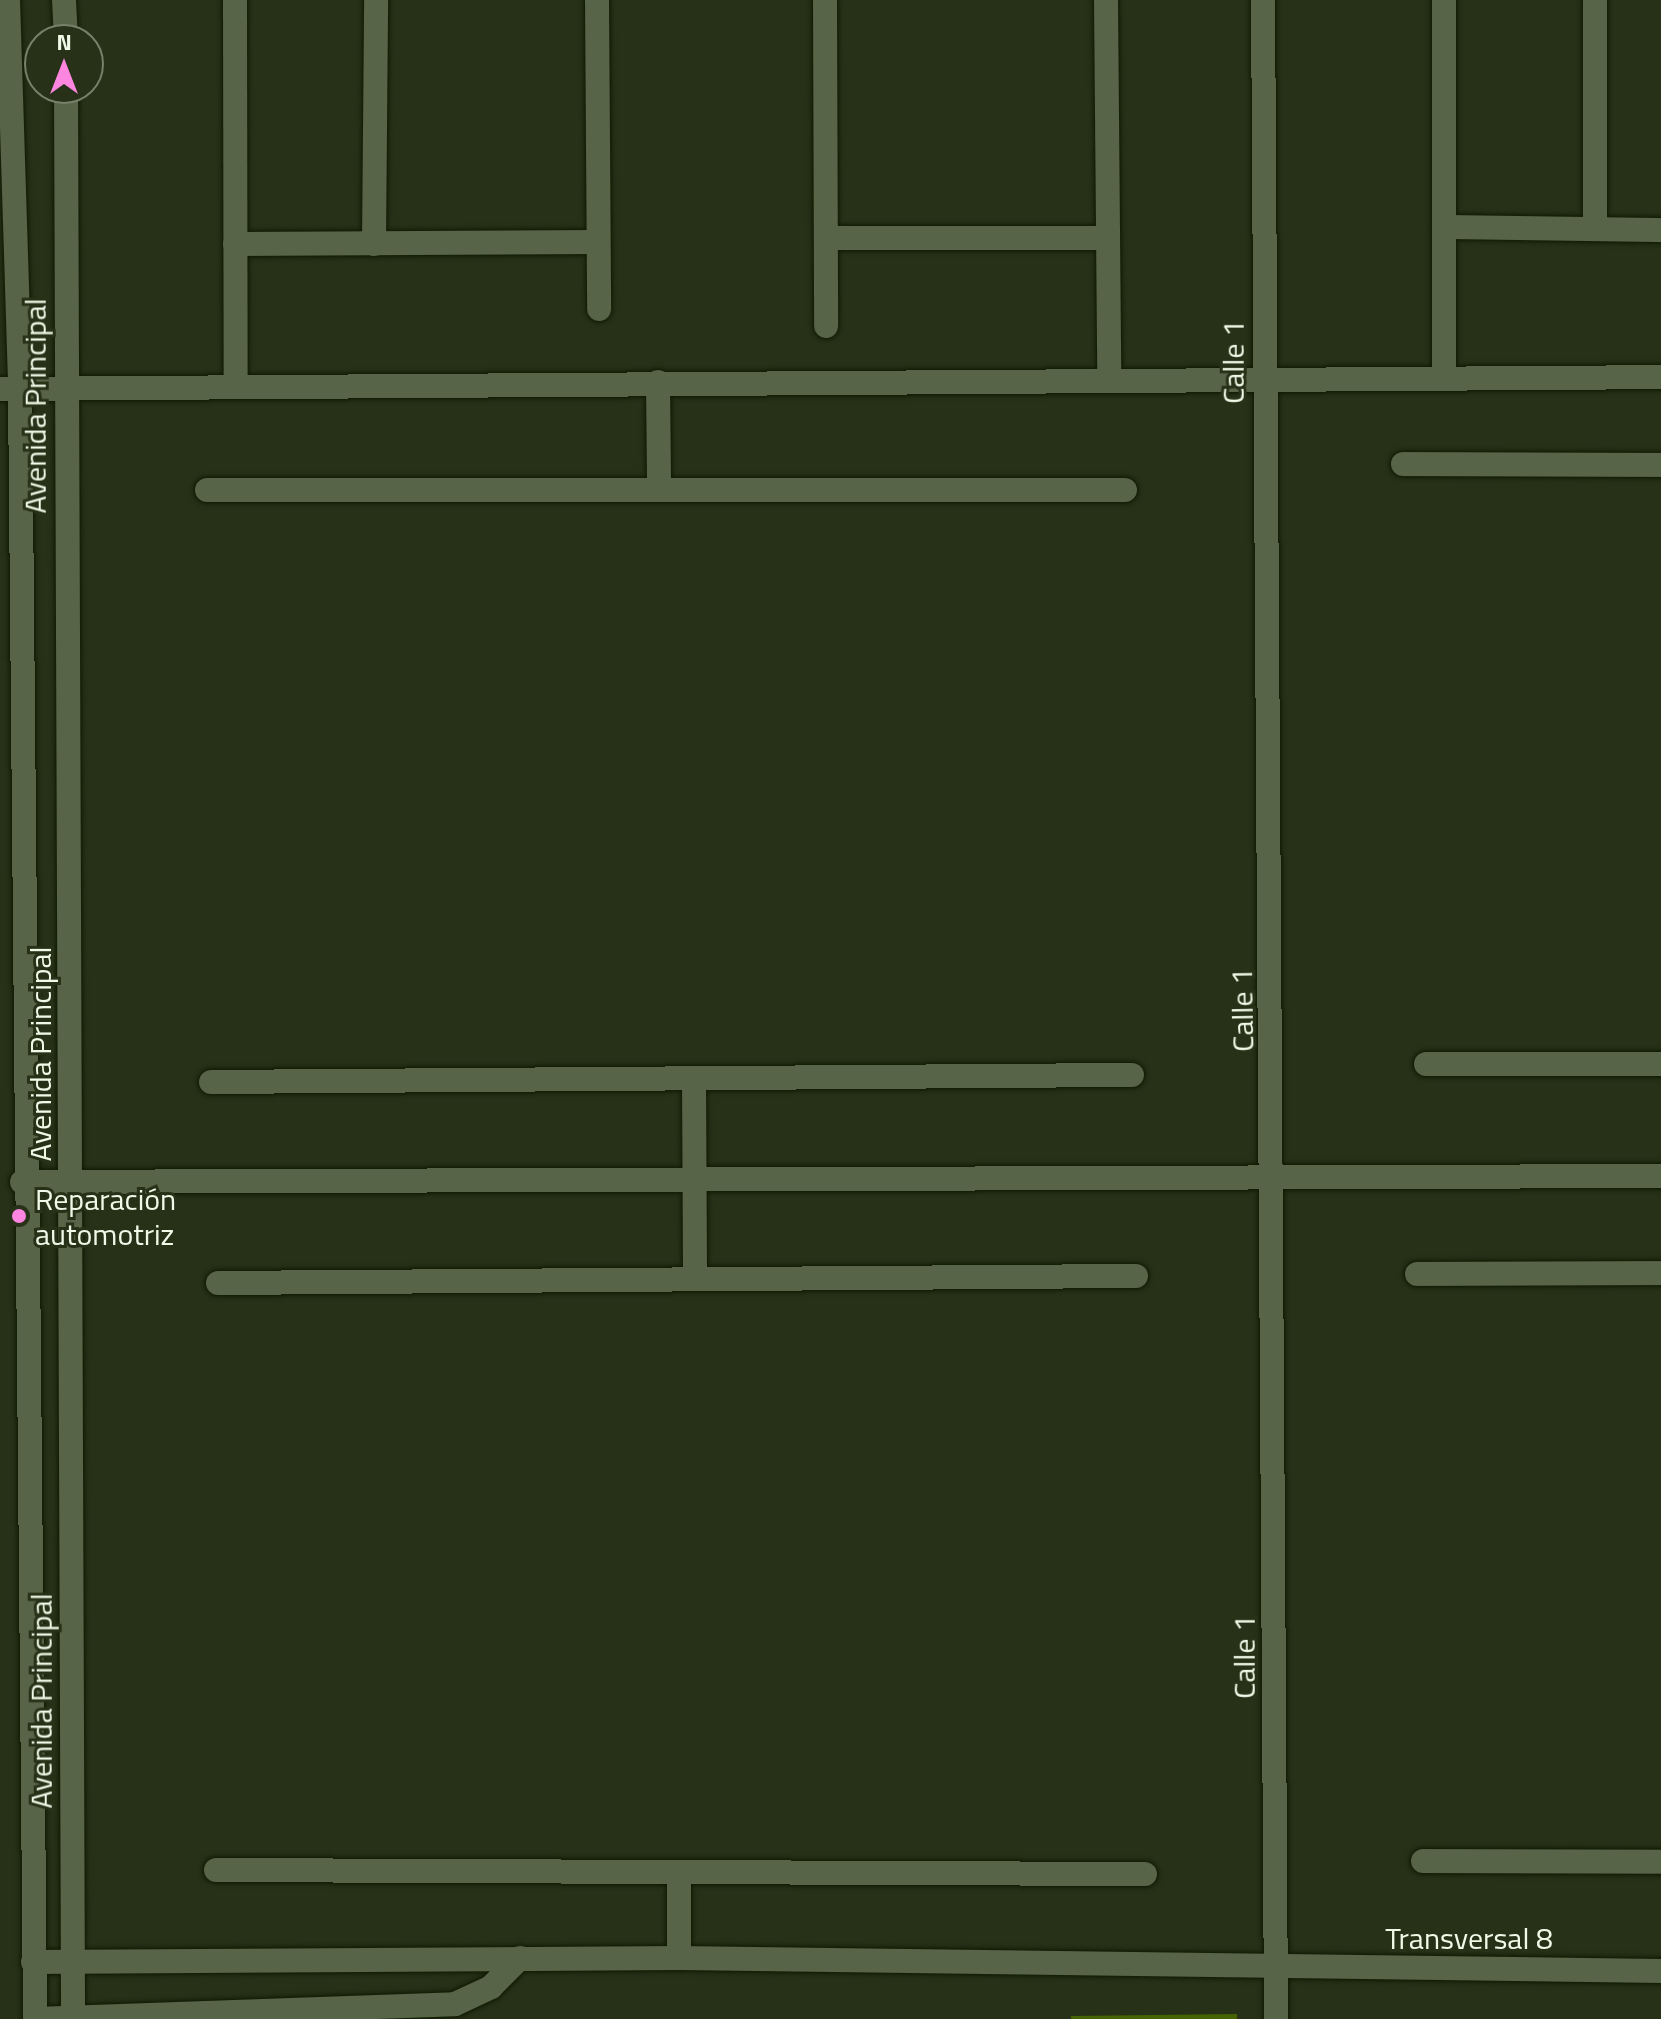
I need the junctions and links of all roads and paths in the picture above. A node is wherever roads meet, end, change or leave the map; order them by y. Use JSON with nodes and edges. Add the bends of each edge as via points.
{"nodes":[{"id":1,"x":8,"y":0,"type":"edge"},
{"id":2,"x":64,"y":0,"type":"edge"},
{"id":3,"x":235,"y":0,"type":"edge"},
{"id":4,"x":376,"y":0,"type":"edge"},
{"id":5,"x":597,"y":0,"type":"edge"},
{"id":6,"x":825,"y":0,"type":"edge"},
{"id":7,"x":1106,"y":0,"type":"edge"},
{"id":8,"x":1263,"y":0,"type":"edge"},
{"id":9,"x":1444,"y":0,"type":"edge"},
{"id":10,"x":1595,"y":0,"type":"edge"},
{"id":11,"x":65,"y":24,"type":"edge"},
{"id":12,"x":66,"y":104,"type":"edge"},
{"id":13,"x":1444,"y":227,"type":"junction"},
{"id":14,"x":1595,"y":229,"type":"junction"},
{"id":15,"x":1661,"y":230,"type":"edge"},
{"id":16,"x":826,"y":238,"type":"junction"},
{"id":17,"x":1107,"y":238,"type":"junction"},
{"id":18,"x":598,"y":242,"type":"junction"},
{"id":19,"x":235,"y":244,"type":"junction"},
{"id":20,"x":374,"y":244,"type":"junction"},
{"id":21,"x":599,"y":309,"type":"dead end"},
{"id":22,"x":826,"y":326,"type":"dead end"},
{"id":23,"x":1265,"y":377,"type":"junction"},
{"id":24,"x":1444,"y":377,"type":"junction"},
{"id":25,"x":1661,"y":377,"type":"edge"},
{"id":26,"x":1109,"y":378,"type":"junction"},
{"id":27,"x":658,"y":382,"type":"junction"},
{"id":28,"x":236,"y":387,"type":"junction"},
{"id":29,"x":66,"y":388,"type":"junction"},
{"id":30,"x":10,"y":389,"type":"edge"},
{"id":31,"x":1403,"y":464,"type":"dead end"},
{"id":32,"x":1661,"y":465,"type":"edge"},
{"id":33,"x":659,"y":486,"type":"junction"},
{"id":34,"x":207,"y":490,"type":"dead end"},
{"id":35,"x":1125,"y":490,"type":"dead end"},
{"id":36,"x":1426,"y":1064,"type":"dead end"},
{"id":37,"x":1661,"y":1064,"type":"edge"},
{"id":38,"x":1132,"y":1075,"type":"dead end"},
{"id":39,"x":694,"y":1078,"type":"junction"},
{"id":40,"x":211,"y":1082,"type":"dead end"},
{"id":41,"x":1661,"y":1176,"type":"edge"},
{"id":42,"x":22,"y":1182,"type":"junction"},
{"id":43,"x":73,"y":1182,"type":"junction"},
{"id":44,"x":1276,"y":1182,"type":"junction"},
{"id":45,"x":695,"y":1183,"type":"junction"},
{"id":46,"x":1661,"y":1273,"type":"edge"},
{"id":47,"x":1417,"y":1274,"type":"dead end"},
{"id":48,"x":1136,"y":1276,"type":"dead end"},
{"id":49,"x":695,"y":1279,"type":"junction"},
{"id":50,"x":218,"y":1283,"type":"dead end"},
{"id":51,"x":1423,"y":1861,"type":"dead end"},
{"id":52,"x":1661,"y":1862,"type":"edge"},
{"id":53,"x":216,"y":1870,"type":"dead end"},
{"id":54,"x":679,"y":1872,"type":"junction"},
{"id":55,"x":1145,"y":1874,"type":"dead end"},
{"id":56,"x":520,"y":1958,"type":"junction"},
{"id":57,"x":679,"y":1958,"type":"junction"},
{"id":58,"x":73,"y":1959,"type":"junction"},
{"id":59,"x":33,"y":1962,"type":"junction"},
{"id":60,"x":1276,"y":1969,"type":"junction"},
{"id":61,"x":1661,"y":1971,"type":"edge"},
{"id":62,"x":35,"y":2019,"type":"edge"},
{"id":63,"x":73,"y":2019,"type":"edge"},
{"id":64,"x":1276,"y":2019,"type":"edge"}],
"edges":[{"from":1,"to":30,"type":"street","name":"Avenida Principal"},
{"from":2,"to":11,"type":"street"},
{"from":3,"to":19,"type":"street"},
{"from":4,"to":20,"type":"street"},
{"from":5,"to":18,"type":"street"},
{"from":6,"to":16,"type":"street"},
{"from":7,"to":17,"type":"street"},
{"from":8,"to":23,"type":"street","name":"Calle 1"},
{"from":9,"to":13,"type":"street"},
{"from":10,"to":14,"type":"street"},
{"from":12,"to":29,"type":"street","name":"Avenida Principal"},
{"from":13,"to":14,"type":"street"},
{"from":13,"to":24,"type":"street"},
{"from":14,"to":15,"type":"street"},
{"from":16,"to":17,"type":"street"},
{"from":16,"to":22,"type":"street"},
{"from":17,"to":26,"type":"street"},
{"from":18,"to":20,"type":"street"},
{"from":18,"to":21,"type":"street"},
{"from":19,"to":20,"type":"street"},
{"from":19,"to":28,"type":"street"},
{"from":23,"to":24,"type":"street"},
{"from":23,"to":26,"type":"street"},
{"from":23,"to":44,"type":"street","name":"Calle 1"},
{"from":24,"to":25,"type":"street"},
{"from":26,"to":27,"type":"street"},
{"from":27,"to":28,"type":"street"},
{"from":27,"to":33,"type":"street"},
{"from":28,"to":29,"type":"street"},
{"from":29,"to":30,"type":"street"},
{"from":29,"to":43,"type":"street","name":"Avenida Principal"},
{"from":30,"to":42,"type":"street","name":"Avenida Principal"},
{"from":31,"to":32,"type":"street"},
{"from":33,"to":34,"type":"street"},
{"from":33,"to":35,"type":"street"},
{"from":36,"to":37,"type":"street"},
{"from":38,"to":39,"type":"street"},
{"from":39,"to":40,"type":"street"},
{"from":39,"to":45,"type":"street"},
{"from":41,"to":44,"type":"street"},
{"from":42,"to":43,"type":"street"},
{"from":42,"to":59,"type":"street","name":"Avenida Principal"},
{"from":43,"to":45,"type":"street"},
{"from":43,"to":58,"type":"street","name":"Avenida Principal"},
{"from":44,"to":45,"type":"street"},
{"from":44,"to":60,"type":"street","name":"Calle 1"},
{"from":45,"to":49,"type":"street"},
{"from":46,"to":47,"type":"street"},
{"from":48,"to":49,"type":"street"},
{"from":49,"to":50,"type":"street"},
{"from":51,"to":52,"type":"street"},
{"from":53,"to":54,"type":"street"},
{"from":54,"to":55,"type":"street"},
{"from":54,"to":57,"type":"street"},
{"from":56,"to":57,"type":"street","name":"Transversal 8"},
{"from":56,"to":58,"type":"street","name":"Transversal 8"},
{"from":56,"to":63,"type":"street","via":[[491,1987],[455,2004]]},
{"from":57,"to":60,"type":"street","name":"Transversal 8"},
{"from":58,"to":59,"type":"street","name":"Transversal 8"},
{"from":58,"to":63,"type":"street","name":"Avenida Principal"},
{"from":59,"to":62,"type":"street","name":"Avenida Principal"},
{"from":60,"to":61,"type":"street","name":"Transversal 8"},
{"from":60,"to":64,"type":"street","name":"Calle 1"},
{"from":62,"to":63,"type":"street"}]}
